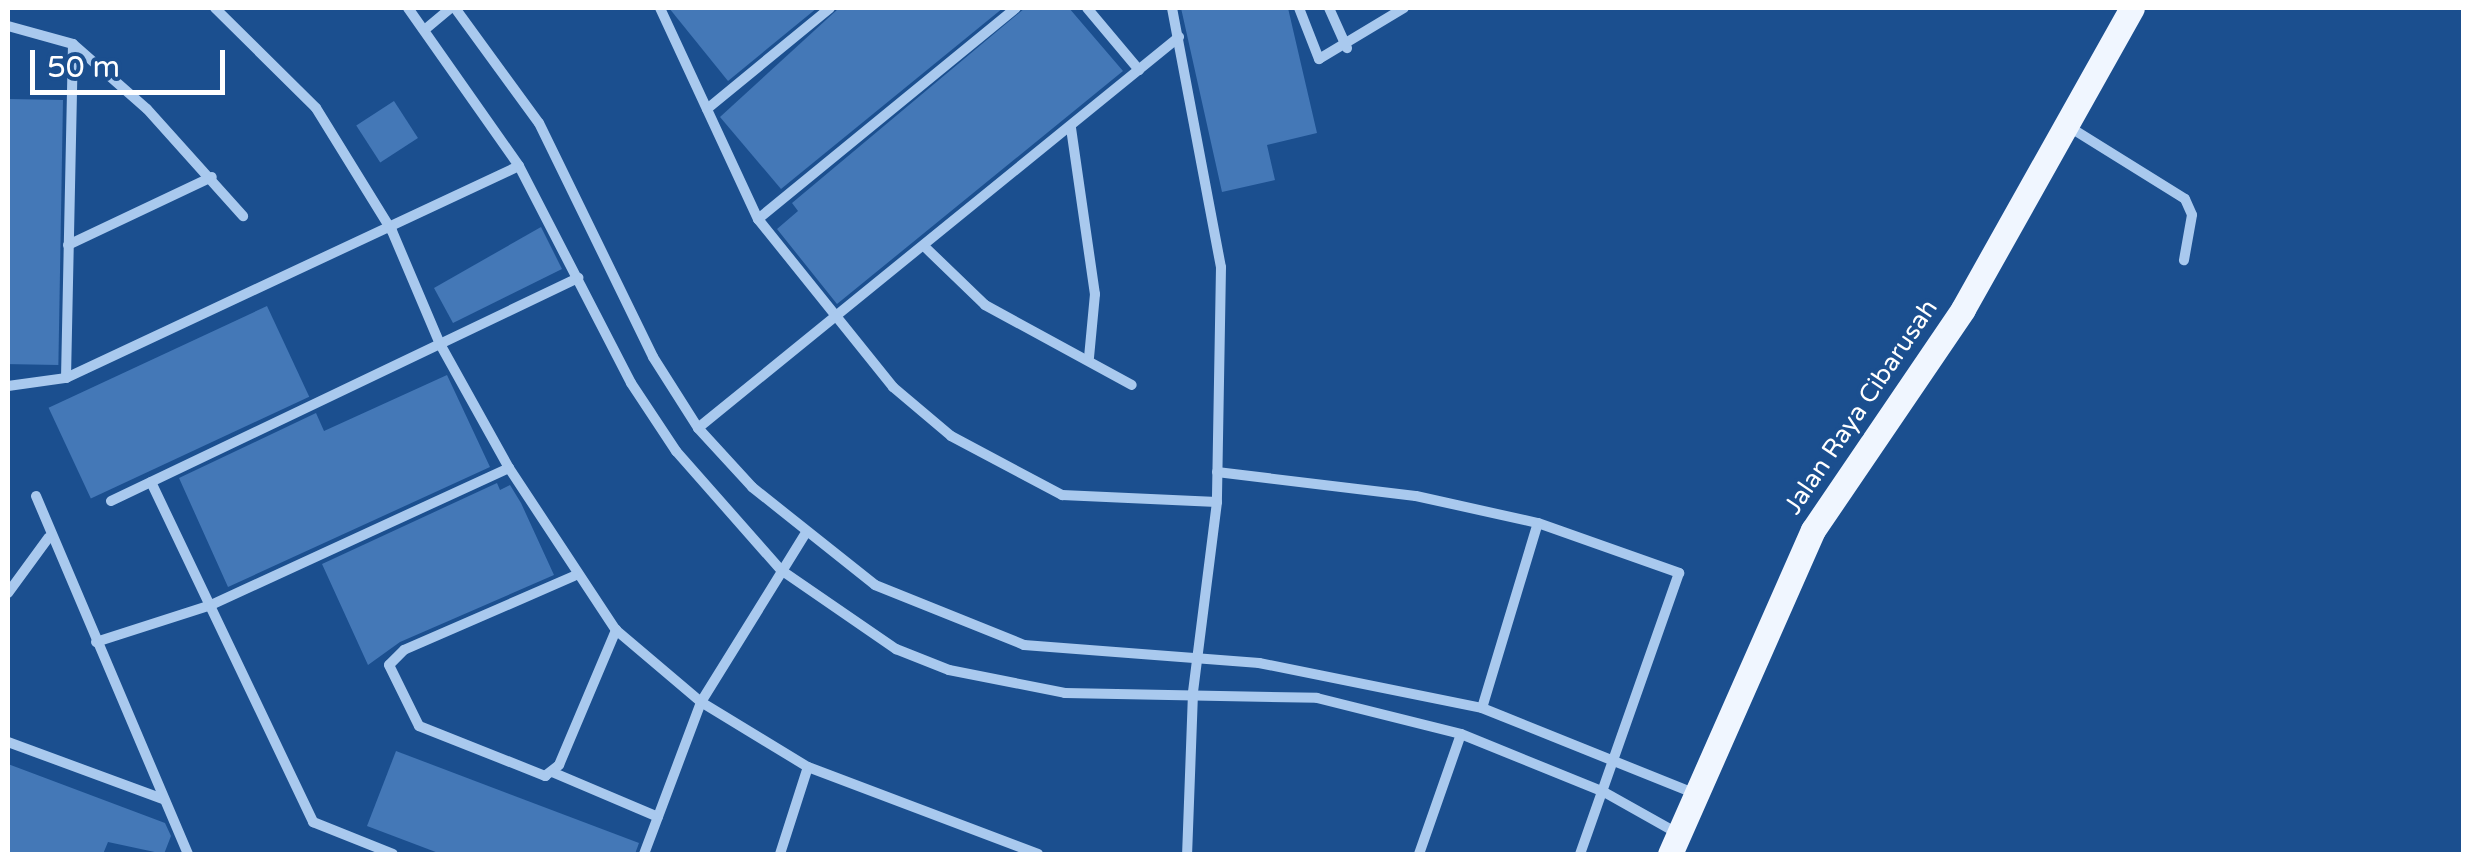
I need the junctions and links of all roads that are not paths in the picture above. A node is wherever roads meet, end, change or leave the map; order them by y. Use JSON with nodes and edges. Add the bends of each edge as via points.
{"nodes":[{"id":1,"x":215,"y":8,"type":"edge"},
{"id":2,"x":408,"y":8,"type":"edge"},
{"id":3,"x":453,"y":8,"type":"edge"},
{"id":4,"x":660,"y":8,"type":"edge"},
{"id":5,"x":830,"y":8,"type":"edge"},
{"id":6,"x":1016,"y":8,"type":"edge"},
{"id":7,"x":1087,"y":8,"type":"edge"},
{"id":8,"x":1172,"y":8,"type":"edge"},
{"id":9,"x":1299,"y":8,"type":"edge"},
{"id":10,"x":1329,"y":8,"type":"edge"},
{"id":11,"x":1404,"y":8,"type":"edge"},
{"id":12,"x":2132,"y":8,"type":"edge"},
{"id":13,"x":8,"y":26,"type":"edge"},
{"id":14,"x":428,"y":27,"type":"junction"},
{"id":15,"x":1179,"y":37,"type":"junction"},
{"id":16,"x":73,"y":44,"type":"junction"},
{"id":17,"x":1347,"y":48,"type":"junction"},
{"id":18,"x":1139,"y":70,"type":"junction"},
{"id":19,"x":706,"y":109,"type":"junction"},
{"id":20,"x":1071,"y":128,"type":"junction"},
{"id":21,"x":2071,"y":128,"type":"junction"},
{"id":22,"x":518,"y":166,"type":"junction"},
{"id":23,"x":212,"y":177,"type":"junction"},
{"id":24,"x":243,"y":216,"type":"dead end"},
{"id":25,"x":758,"y":219,"type":"junction"},
{"id":26,"x":392,"y":232,"type":"junction"},
{"id":27,"x":68,"y":245,"type":"junction"},
{"id":28,"x":926,"y":248,"type":"junction"},
{"id":29,"x":2184,"y":260,"type":"dead end"},
{"id":30,"x":578,"y":278,"type":"junction"},
{"id":31,"x":835,"y":324,"type":"junction"},
{"id":32,"x":440,"y":344,"type":"junction"},
{"id":33,"x":1090,"y":358,"type":"junction"},
{"id":34,"x":66,"y":378,"type":"junction"},
{"id":35,"x":1132,"y":385,"type":"dead end"},
{"id":36,"x":8,"y":386,"type":"edge"},
{"id":37,"x":698,"y":428,"type":"junction"},
{"id":38,"x":508,"y":468,"type":"junction"},
{"id":39,"x":1217,"y":472,"type":"junction"},
{"id":40,"x":151,"y":482,"type":"junction"},
{"id":41,"x":36,"y":496,"type":"dead end"},
{"id":42,"x":111,"y":501,"type":"dead end"},
{"id":43,"x":1217,"y":502,"type":"junction"},
{"id":44,"x":1538,"y":523,"type":"junction"},
{"id":45,"x":805,"y":534,"type":"junction"},
{"id":46,"x":49,"y":537,"type":"junction"},
{"id":47,"x":781,"y":570,"type":"junction"},
{"id":48,"x":574,"y":576,"type":"junction"},
{"id":49,"x":8,"y":593,"type":"edge"},
{"id":50,"x":211,"y":605,"type":"junction"},
{"id":51,"x":616,"y":630,"type":"junction"},
{"id":52,"x":96,"y":642,"type":"junction"},
{"id":53,"x":1198,"y":660,"type":"junction"},
{"id":54,"x":1193,"y":693,"type":"junction"},
{"id":55,"x":701,"y":702,"type":"junction"},
{"id":56,"x":1482,"y":708,"type":"junction"},
{"id":57,"x":1462,"y":734,"type":"junction"},
{"id":58,"x":8,"y":742,"type":"edge"},
{"id":59,"x":1616,"y":764,"type":"junction"},
{"id":60,"x":808,"y":766,"type":"junction"},
{"id":61,"x":552,"y":772,"type":"junction"},
{"id":62,"x":1604,"y":792,"type":"junction"},
{"id":63,"x":1693,"y":793,"type":"junction"},
{"id":64,"x":164,"y":799,"type":"junction"},
{"id":65,"x":658,"y":817,"type":"junction"},
{"id":66,"x":181,"y":839,"type":"junction"},
{"id":67,"x":1674,"y":844,"type":"edge"},
{"id":68,"x":173,"y":854,"type":"edge"},
{"id":69,"x":188,"y":854,"type":"edge"},
{"id":70,"x":393,"y":854,"type":"edge"},
{"id":71,"x":644,"y":854,"type":"edge"},
{"id":72,"x":780,"y":854,"type":"edge"},
{"id":73,"x":1038,"y":854,"type":"edge"},
{"id":74,"x":1187,"y":854,"type":"edge"},
{"id":75,"x":1419,"y":854,"type":"edge"},
{"id":76,"x":1580,"y":854,"type":"edge"}],
"edges":[{"from":1,"to":26,"type":"street","via":[[316,108]]},
{"from":2,"to":14,"type":"street"},
{"from":3,"to":14,"type":"street"},
{"from":3,"to":37,"type":"street","via":[[532,109],[654,357]]},
{"from":4,"to":19,"type":"street"},
{"from":5,"to":19,"type":"street"},
{"from":6,"to":25,"type":"street"},
{"from":7,"to":18,"type":"street"},
{"from":8,"to":15,"type":"street"},
{"from":9,"to":17,"type":"street","via":[[1313,56]]},
{"from":10,"to":17,"type":"street"},
{"from":11,"to":17,"type":"street"},
{"from":12,"to":21,"type":"main road","name":"Jalan Raya Cibarusah"},
{"from":13,"to":16,"type":"street"},
{"from":14,"to":22,"type":"street"},
{"from":15,"to":18,"type":"street"},
{"from":15,"to":39,"type":"street","via":[[1221,266]]},
{"from":16,"to":23,"type":"street"},
{"from":16,"to":27,"type":"street"},
{"from":18,"to":20,"type":"street"},
{"from":19,"to":25,"type":"street"},
{"from":20,"to":28,"type":"street"},
{"from":20,"to":33,"type":"street","via":[[1094,294]]},
{"from":21,"to":29,"type":"street","via":[[2186,199],[2192,215]]},
{"from":21,"to":63,"type":"main road","name":"Jalan Raya Cibarusah","via":[[1963,310],[1814,530]]},
{"from":22,"to":26,"type":"street"},
{"from":22,"to":30,"type":"street"},
{"from":23,"to":24,"type":"street"},
{"from":23,"to":27,"type":"street"},
{"from":25,"to":31,"type":"street"},
{"from":26,"to":32,"type":"street"},
{"from":26,"to":34,"type":"street"},
{"from":27,"to":34,"type":"street"},
{"from":28,"to":31,"type":"street"},
{"from":28,"to":33,"type":"street","via":[[985,305]]},
{"from":30,"to":32,"type":"street"},
{"from":30,"to":47,"type":"street","via":[[631,383],[676,451]]},
{"from":31,"to":37,"type":"street"},
{"from":31,"to":43,"type":"street","via":[[951,436],[1062,495]]},
{"from":32,"to":38,"type":"street"},
{"from":32,"to":40,"type":"street"},
{"from":33,"to":35,"type":"street"},
{"from":34,"to":36,"type":"street"},
{"from":37,"to":45,"type":"street"},
{"from":38,"to":48,"type":"street"},
{"from":38,"to":50,"type":"street"},
{"from":39,"to":43,"type":"street"},
{"from":39,"to":44,"type":"street","via":[[1284,474]]},
{"from":40,"to":42,"type":"street"},
{"from":40,"to":50,"type":"street"},
{"from":41,"to":46,"type":"street"},
{"from":43,"to":53,"type":"street"},
{"from":44,"to":56,"type":"street"},
{"from":44,"to":59,"type":"street","via":[[1679,574]]},
{"from":45,"to":47,"type":"street"},
{"from":45,"to":53,"type":"street","via":[[875,585],[994,635],[1080,653]]},
{"from":46,"to":49,"type":"street"},
{"from":46,"to":52,"type":"street"},
{"from":47,"to":54,"type":"street","via":[[896,648],[949,670],[1064,693]]},
{"from":47,"to":55,"type":"street"},
{"from":48,"to":51,"type":"street"},
{"from":48,"to":61,"type":"street","via":[[404,650],[389,665],[403,702],[437,738],[524,773]]},
{"from":50,"to":52,"type":"street"},
{"from":50,"to":70,"type":"street","via":[[313,822]]},
{"from":51,"to":55,"type":"street"},
{"from":51,"to":61,"type":"street"},
{"from":52,"to":64,"type":"street"},
{"from":53,"to":54,"type":"street"},
{"from":53,"to":56,"type":"street","via":[[1316,672]]},
{"from":54,"to":57,"type":"street","via":[[1317,698]]},
{"from":54,"to":74,"type":"street"},
{"from":55,"to":60,"type":"street"},
{"from":55,"to":65,"type":"street"},
{"from":56,"to":59,"type":"street"},
{"from":57,"to":62,"type":"street"},
{"from":57,"to":75,"type":"street"},
{"from":58,"to":64,"type":"street"},
{"from":59,"to":62,"type":"street"},
{"from":59,"to":63,"type":"street"},
{"from":60,"to":72,"type":"street"},
{"from":60,"to":73,"type":"street"},
{"from":61,"to":65,"type":"street"},
{"from":62,"to":67,"type":"street"},
{"from":62,"to":76,"type":"street"},
{"from":63,"to":67,"type":"main road","name":"Jalan Raya Cibarusah"},
{"from":64,"to":66,"type":"street"},
{"from":65,"to":71,"type":"street"},
{"from":66,"to":68,"type":"street"},
{"from":66,"to":69,"type":"street"}]}
